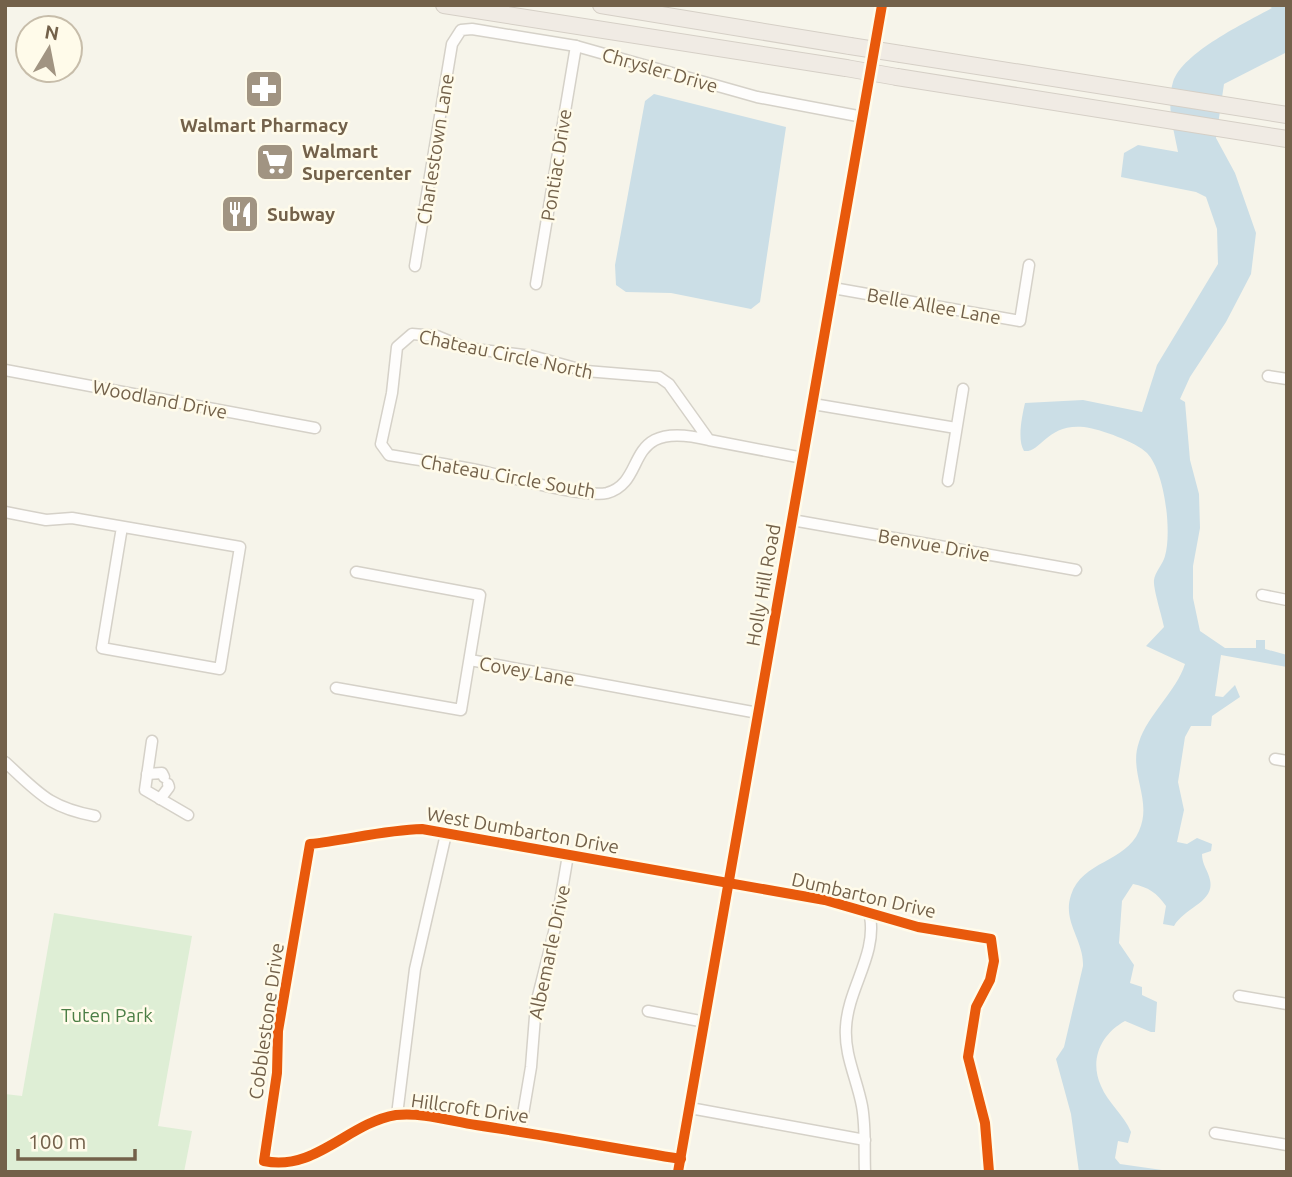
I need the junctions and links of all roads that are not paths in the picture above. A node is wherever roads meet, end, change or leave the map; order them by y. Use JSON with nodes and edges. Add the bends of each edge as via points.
{"nodes":[{"id":1,"x":444,"y":5,"type":"edge"},
{"id":2,"x":601,"y":5,"type":"edge"},
{"id":3,"x":882,"y":5,"type":"edge"},
{"id":4,"x":458,"y":33,"type":"joint"},
{"id":5,"x":576,"y":46,"type":"junction"},
{"id":6,"x":1287,"y":115,"type":"edge"},
{"id":7,"x":863,"y":117,"type":"junction"},
{"id":8,"x":1287,"y":139,"type":"edge"},
{"id":9,"x":1030,"y":265,"type":"dead end"},
{"id":10,"x":415,"y":267,"type":"dead end"},
{"id":11,"x":536,"y":284,"type":"dead end"},
{"id":12,"x":833,"y":288,"type":"junction"},
{"id":13,"x":5,"y":370,"type":"edge"},
{"id":14,"x":1268,"y":376,"type":"dead end"},
{"id":15,"x":1287,"y":379,"type":"edge"},
{"id":16,"x":963,"y":389,"type":"dead end"},
{"id":17,"x":392,"y":393,"type":"joint"},
{"id":18,"x":813,"y":404,"type":"junction"},
{"id":19,"x":315,"y":428,"type":"dead end"},
{"id":20,"x":956,"y":428,"type":"junction"},
{"id":21,"x":709,"y":440,"type":"junction"},
{"id":22,"x":803,"y":458,"type":"junction"},
{"id":23,"x":948,"y":481,"type":"dead end"},
{"id":24,"x":5,"y":513,"type":"edge"},
{"id":25,"x":792,"y":520,"type":"junction"},
{"id":26,"x":122,"y":527,"type":"junction"},
{"id":27,"x":1076,"y":570,"type":"dead end"},
{"id":28,"x":356,"y":572,"type":"dead end"},
{"id":29,"x":1262,"y":595,"type":"dead end"},
{"id":30,"x":1287,"y":600,"type":"edge"},
{"id":31,"x":470,"y":660,"type":"junction"},
{"id":32,"x":336,"y":688,"type":"dead end"},
{"id":33,"x":758,"y":713,"type":"junction"},
{"id":34,"x":152,"y":741,"type":"dead end"},
{"id":35,"x":5,"y":762,"type":"edge"},
{"id":36,"x":147,"y":774,"type":"junction"},
{"id":37,"x":160,"y":799,"type":"junction"},
{"id":38,"x":188,"y":815,"type":"dead end"},
{"id":39,"x":95,"y":816,"type":"dead end"},
{"id":40,"x":446,"y":834,"type":"junction"},
{"id":41,"x":310,"y":845,"type":"joint"},
{"id":42,"x":568,"y":855,"type":"junction"},
{"id":43,"x":729,"y":884,"type":"junction"},
{"id":44,"x":870,"y":916,"type":"junction"},
{"id":45,"x":1239,"y":996,"type":"dead end"},
{"id":46,"x":1287,"y":1004,"type":"edge"},
{"id":47,"x":648,"y":1011,"type":"dead end"},
{"id":48,"x":705,"y":1022,"type":"junction"},
{"id":49,"x":690,"y":1108,"type":"junction"},
{"id":50,"x":397,"y":1115,"type":"junction"},
{"id":51,"x":520,"y":1132,"type":"junction"},
{"id":52,"x":1215,"y":1133,"type":"dead end"},
{"id":53,"x":865,"y":1140,"type":"junction"},
{"id":54,"x":1287,"y":1145,"type":"edge"},
{"id":55,"x":681,"y":1159,"type":"junction"},
{"id":56,"x":264,"y":1161,"type":"joint"},
{"id":57,"x":678,"y":1172,"type":"edge"},
{"id":58,"x":865,"y":1172,"type":"edge"},
{"id":59,"x":989,"y":1172,"type":"edge"}],
"edges":[{"from":1,"to":8,"type":"highway","bridge":true},
{"from":2,"to":6,"type":"highway","bridge":true},
{"from":3,"to":7,"type":"street","name":"Holly Hill Road"},
{"from":4,"to":5,"type":"street","name":"Chrysler Drive","via":[[472,29]]},
{"from":4,"to":10,"type":"street","name":"Charlestown Lane","via":[[452,44]]},
{"from":5,"to":7,"type":"street","name":"Chrysler Drive","via":[[757,97]]},
{"from":5,"to":11,"type":"street","name":"Pontiac Drive"},
{"from":7,"to":12,"type":"street","name":"Holly Hill Road"},
{"from":9,"to":12,"type":"street","name":"Belle Allee Lane","via":[[1020,321]]},
{"from":12,"to":18,"type":"street","name":"Holly Hill Road"},
{"from":13,"to":19,"type":"street","name":"Woodland Drive"},
{"from":14,"to":15,"type":"street"},
{"from":16,"to":20,"type":"street"},
{"from":17,"to":21,"type":"street","name":"Chateau Circle North","via":[[397,347],[403,338],[418,333],[466,348],[516,352],[586,371],[659,377]]},
{"from":17,"to":21,"type":"street","name":"Chateau Circle South","via":[[382,444],[389,455],[590,493],[617,488],[642,450],[655,439]]},
{"from":18,"to":20,"type":"street"},
{"from":18,"to":22,"type":"street","name":"Holly Hill Road"},
{"from":20,"to":23,"type":"street"},
{"from":21,"to":22,"type":"street"},
{"from":22,"to":25,"type":"street","name":"Holly Hill Road"},
{"from":24,"to":26,"type":"street","via":[[46,520],[72,517]]},
{"from":25,"to":27,"type":"street","name":"Benvue Drive"},
{"from":25,"to":33,"type":"street","name":"Holly Hill Road"},
{"from":26,"to":26,"type":"street","via":[[240,547],[220,669],[102,648]]},
{"from":28,"to":31,"type":"street","via":[[480,595]]},
{"from":29,"to":30,"type":"street"},
{"from":31,"to":32,"type":"street","name":"Covey Lane","via":[[461,710]]},
{"from":31,"to":33,"type":"street","name":"Covey Lane"},
{"from":33,"to":43,"type":"street","name":"Holly Hill Road"},
{"from":34,"to":36,"type":"street"},
{"from":35,"to":39,"type":"street","via":[[49,801],[64,810]]},
{"from":36,"to":37,"type":"street","via":[[145,790]]},
{"from":36,"to":37,"type":"street","via":[[162,773],[169,787]]},
{"from":37,"to":38,"type":"street"},
{"from":40,"to":41,"type":"street","name":"West Dumbarton Drive","via":[[399,829]]},
{"from":40,"to":42,"type":"street","name":"West Dumbarton Drive"},
{"from":40,"to":50,"type":"street","via":[[415,969]]},
{"from":41,"to":56,"type":"street","name":"Cobblestone Drive","via":[[278,1031],[277,1073]]},
{"from":42,"to":43,"type":"street","name":"West Dumbarton Drive"},
{"from":42,"to":51,"type":"street","name":"Albemarle Drive","via":[[536,1004]]},
{"from":43,"to":44,"type":"street","name":"Dumbarton Drive","via":[[825,901]]},
{"from":43,"to":48,"type":"street","name":"Holly Hill Road"},
{"from":44,"to":53,"type":"street","via":[[870,945],[851,994],[846,1028]]},
{"from":44,"to":59,"type":"street","name":"Dumbarton Drive","via":[[991,939],[994,961],[976,1007],[968,1057],[985,1123]]},
{"from":45,"to":46,"type":"street"},
{"from":47,"to":48,"type":"street"},
{"from":48,"to":49,"type":"street","name":"Holly Hill Road"},
{"from":49,"to":53,"type":"street"},
{"from":49,"to":55,"type":"street","name":"Holly Hill Road"},
{"from":50,"to":51,"type":"street","name":"Hillcroft Drive"},
{"from":50,"to":56,"type":"street","name":"Hillcroft Drive","via":[[357,1130],[309,1158],[288,1163]]},
{"from":51,"to":55,"type":"street","name":"Hillcroft Drive"},
{"from":52,"to":54,"type":"street"},
{"from":53,"to":58,"type":"street"},
{"from":55,"to":57,"type":"street","name":"Holly Hill Road"}]}
